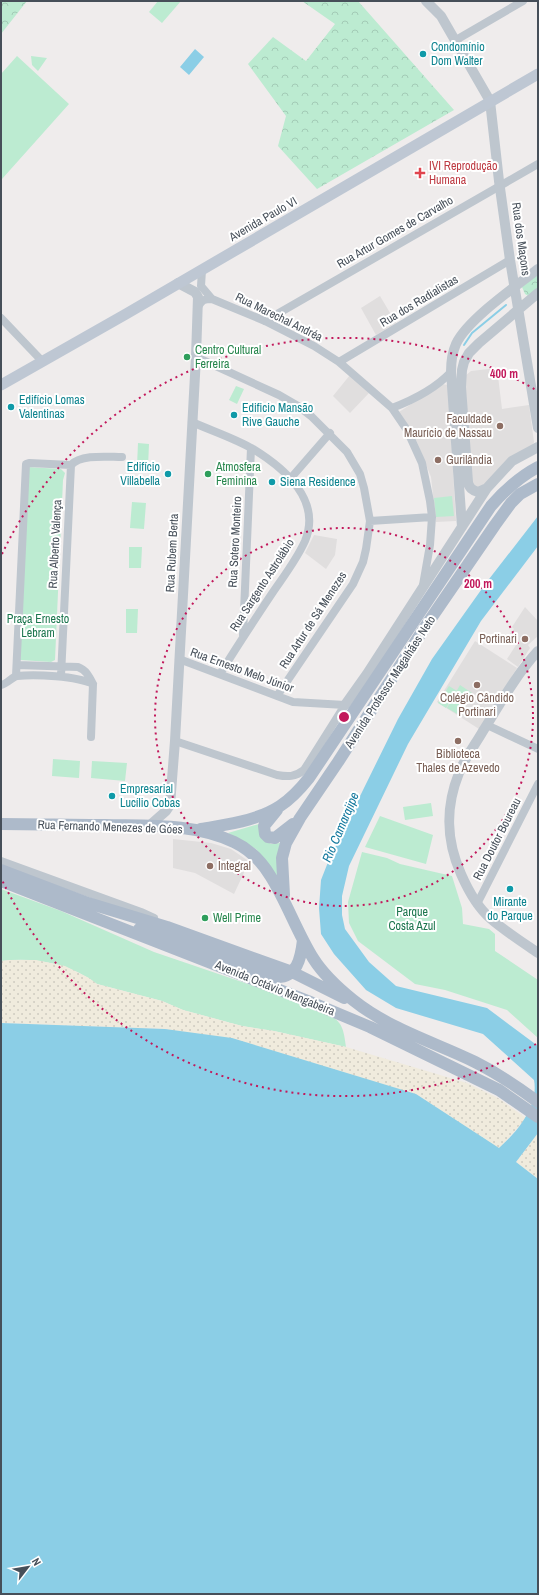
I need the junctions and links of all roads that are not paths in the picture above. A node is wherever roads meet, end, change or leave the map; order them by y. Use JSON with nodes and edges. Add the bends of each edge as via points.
{"nodes":[{"id":1,"x":426,"y":1,"type":"edge"},
{"id":2,"x":434,"y":1,"type":"edge"},
{"id":3,"x":523,"y":1,"type":"edge"},
{"id":4,"x":514,"y":3,"type":"edge"},
{"id":5,"x":441,"y":16,"type":"junction"},
{"id":6,"x":456,"y":40,"type":"junction"},
{"id":7,"x":538,"y":74,"type":"edge"},
{"id":8,"x":490,"y":101,"type":"junction"},
{"id":9,"x":538,"y":164,"type":"edge"},
{"id":10,"x":500,"y":186,"type":"junction"},
{"id":11,"x":510,"y":260,"type":"junction"},
{"id":12,"x":538,"y":269,"type":"edge"},
{"id":13,"x":202,"y":270,"type":"junction"},
{"id":14,"x":178,"y":283,"type":"junction"},
{"id":15,"x":514,"y":287,"type":"junction"},
{"id":16,"x":538,"y":292,"type":"edge"},
{"id":17,"x":212,"y":299,"type":"junction"},
{"id":18,"x":198,"y":307,"type":"junction"},
{"id":19,"x":519,"y":309,"type":"junction"},
{"id":20,"x":1,"y":318,"type":"edge"},
{"id":21,"x":265,"y":321,"type":"junction"},
{"id":22,"x":196,"y":357,"type":"junction"},
{"id":23,"x":42,"y":361,"type":"junction"},
{"id":24,"x":339,"y":362,"type":"junction"},
{"id":25,"x":451,"y":372,"type":"junction"},
{"id":26,"x":534,"y":381,"type":"edge"},
{"id":27,"x":1,"y":385,"type":"edge"},
{"id":28,"x":392,"y":408,"type":"junction"},
{"id":29,"x":192,"y":422,"type":"junction"},
{"id":30,"x":538,"y":428,"type":"edge"},
{"id":31,"x":330,"y":433,"type":"junction"},
{"id":32,"x":538,"y":446,"type":"edge"},
{"id":33,"x":251,"y":448,"type":"junction"},
{"id":34,"x":122,"y":456,"type":"dead end"},
{"id":35,"x":71,"y":465,"type":"junction"},
{"id":36,"x":538,"y":467,"type":"edge"},
{"id":37,"x":290,"y":478,"type":"junction"},
{"id":38,"x":538,"y":484,"type":"edge"},
{"id":39,"x":487,"y":488,"type":"junction"},
{"id":40,"x":432,"y":517,"type":"junction"},
{"id":41,"x":370,"y":521,"type":"junction"},
{"id":42,"x":462,"y":527,"type":"junction"},
{"id":43,"x":423,"y":587,"type":"junction"},
{"id":44,"x":243,"y":636,"type":"junction"},
{"id":45,"x":538,"y":651,"type":"edge"},
{"id":46,"x":179,"y":659,"type":"junction"},
{"id":47,"x":17,"y":665,"type":"junction"},
{"id":48,"x":61,"y":666,"type":"junction"},
{"id":49,"x":220,"y":674,"type":"junction"},
{"id":50,"x":367,"y":674,"type":"junction"},
{"id":51,"x":16,"y":676,"type":"junction"},
{"id":52,"x":61,"y":676,"type":"junction"},
{"id":53,"x":93,"y":684,"type":"junction"},
{"id":54,"x":1,"y":685,"type":"edge"},
{"id":55,"x":277,"y":696,"type":"junction"},
{"id":56,"x":363,"y":698,"type":"junction"},
{"id":57,"x":345,"y":705,"type":"junction"},
{"id":58,"x":487,"y":725,"type":"junction"},
{"id":59,"x":91,"y":736,"type":"dead end"},
{"id":60,"x":175,"y":741,"type":"junction"},
{"id":61,"x":538,"y":749,"type":"edge"},
{"id":62,"x":538,"y":784,"type":"edge"},
{"id":63,"x":281,"y":806,"type":"junction"},
{"id":64,"x":300,"y":818,"type":"junction"},
{"id":65,"x":1,"y":824,"type":"edge"},
{"id":66,"x":149,"y":826,"type":"junction"},
{"id":67,"x":197,"y":830,"type":"junction"},
{"id":68,"x":1,"y":861,"type":"edge"},
{"id":69,"x":1,"y":870,"type":"edge"},
{"id":70,"x":1,"y":881,"type":"edge"},
{"id":71,"x":285,"y":900,"type":"junction"},
{"id":72,"x":477,"y":904,"type":"junction"},
{"id":73,"x":115,"y":926,"type":"junction"},
{"id":74,"x":167,"y":927,"type":"junction"},
{"id":75,"x":303,"y":940,"type":"junction"},
{"id":76,"x":538,"y":953,"type":"edge"},
{"id":77,"x":292,"y":972,"type":"junction"},
{"id":78,"x":359,"y":1005,"type":"junction"},
{"id":79,"x":538,"y":1102,"type":"edge"},
{"id":80,"x":538,"y":1117,"type":"edge"}],
"edges":[{"from":1,"to":5,"type":"street"},
{"from":2,"to":5,"type":"street"},
{"from":3,"to":4,"type":"street"},
{"from":4,"to":6,"type":"street"},
{"from":5,"to":6,"type":"street"},
{"from":6,"to":8,"type":"street"},
{"from":7,"to":8,"type":"main road","name":"Avenida Paulo VI"},
{"from":8,"to":10,"type":"street","name":"Rua dos Maçons"},
{"from":8,"to":13,"type":"main road","name":"Avenida Paulo VI"},
{"from":9,"to":10,"type":"street","name":"Rua Artur Gomes de Carvalho"},
{"from":10,"to":11,"type":"street","name":"Rua dos Maçons"},
{"from":10,"to":21,"type":"street","name":"Rua Artur Gomes de Carvalho"},
{"from":11,"to":15,"type":"street","name":"Rua dos Maçons"},
{"from":11,"to":24,"type":"street","name":"Rua dos Radialistas"},
{"from":12,"to":15,"type":"street"},
{"from":13,"to":14,"type":"main road","name":"Avenida Paulo VI"},
{"from":13,"to":17,"type":"street","via":[[201,286]]},
{"from":14,"to":18,"type":"street","name":"Rua Rubem Berta","via":[[195,292]]},
{"from":14,"to":23,"type":"main road","name":"Avenida Paulo VI"},
{"from":15,"to":19,"type":"street","name":"Rua dos Maçons"},
{"from":15,"to":25,"type":"street","via":[[463,332],[452,355]]},
{"from":16,"to":19,"type":"street"},
{"from":17,"to":18,"type":"street","via":[[201,301]]},
{"from":17,"to":21,"type":"street","name":"Rua Marechal Andréa"},
{"from":18,"to":22,"type":"street","name":"Rua Rubem Berta"},
{"from":19,"to":26,"type":"street","name":"Rua dos Maçons"},
{"from":19,"to":39,"type":"street","via":[[469,353],[462,370],[468,482],[473,490],[478,492]]},
{"from":20,"to":23,"type":"street"},
{"from":21,"to":24,"type":"street","name":"Rua Marechal Andréa"},
{"from":22,"to":29,"type":"street","name":"Rua Rubem Berta"},
{"from":22,"to":31,"type":"street","name":"Rua Artur de Sá Menezes","via":[[279,395],[298,406]]},
{"from":23,"to":27,"type":"main road","name":"Avenida Paulo VI"},
{"from":24,"to":28,"type":"street","name":"Rua Marechal Andréa"},
{"from":25,"to":28,"type":"street","via":[[435,386]]},
{"from":25,"to":42,"type":"street"},
{"from":26,"to":30,"type":"street","name":"Rua dos Maçons"},
{"from":28,"to":40,"type":"street","name":"Rua Marechal Andréa","via":[[407,430],[422,462]]},
{"from":29,"to":33,"type":"street","name":"Rua Sargento Astrolábio"},
{"from":29,"to":46,"type":"street","name":"Rua Rubem Berta"},
{"from":31,"to":37,"type":"street"},
{"from":31,"to":41,"type":"street","name":"Rua Artur de Sá Menezes","via":[[347,452],[360,474]]},
{"from":32,"to":39,"type":"street","name":"Avenida Professor Magalhães Neto","via":[[512,461]]},
{"from":33,"to":37,"type":"street","name":"Rua Sargento Astrolábio"},
{"from":33,"to":44,"type":"street","name":"Rua Sotero Monteiro"},
{"from":34,"to":35,"type":"street","via":[[84,458],[75,460]]},
{"from":35,"to":47,"type":"street","via":[[26,464]]},
{"from":35,"to":48,"type":"street","name":"Rua Alberto Valença"},
{"from":36,"to":56,"type":"main road","name":"Avenida Professor Magalhães Neto","via":[[523,474],[506,488],[491,506]]},
{"from":37,"to":44,"type":"street","name":"Rua Sargento Astrolábio","via":[[307,506],[309,518],[306,536],[295,558]]},
{"from":38,"to":64,"type":"main road","name":"Avenida Professor Magalhães Neto","via":[[516,498],[495,525]]},
{"from":39,"to":42,"type":"street","name":"Avenida Professor Magalhães Neto"},
{"from":40,"to":41,"type":"street"},
{"from":40,"to":43,"type":"street","name":"Rua Marechal Andréa"},
{"from":41,"to":55,"type":"street","name":"Rua Artur de Sá Menezes","via":[[363,562],[353,584]]},
{"from":42,"to":43,"type":"street","name":"Avenida Professor Magalhães Neto"},
{"from":43,"to":50,"type":"street","name":"Avenida Professor Magalhães Neto"},
{"from":44,"to":49,"type":"street","name":"Rua Sargento Astrolábio"},
{"from":45,"to":58,"type":"street","via":[[528,661]]},
{"from":46,"to":49,"type":"street","name":"Rua Ernesto Melo Júnior"},
{"from":46,"to":60,"type":"street","name":"Rua Rubem Berta"},
{"from":47,"to":48,"type":"street"},
{"from":47,"to":51,"type":"street"},
{"from":48,"to":52,"type":"street","name":"Rua Alberto Valença"},
{"from":48,"to":53,"type":"street","via":[[83,669]]},
{"from":49,"to":55,"type":"street","name":"Rua Ernesto Melo Júnior"},
{"from":50,"to":56,"type":"main road"},
{"from":50,"to":57,"type":"street","name":"Avenida Professor Magalhães Neto"},
{"from":51,"to":52,"type":"street"},
{"from":51,"to":54,"type":"street"},
{"from":52,"to":53,"type":"street","via":[[82,679]]},
{"from":53,"to":59,"type":"street"},
{"from":55,"to":57,"type":"street","name":"Rua Ernesto Melo Júnior","via":[[293,702]]},
{"from":56,"to":63,"type":"main road","name":"Avenida Professor Magalhães Neto","via":[[309,778]]},
{"from":57,"to":60,"type":"street","name":"Avenida Professor Magalhães Neto","via":[[304,770],[290,776],[278,775]]},
{"from":58,"to":61,"type":"street"},
{"from":58,"to":72,"type":"street","via":[[459,772],[451,797],[448,824],[457,865]]},
{"from":60,"to":66,"type":"street","name":"Rua Rubem Berta","via":[[170,805]]},
{"from":62,"to":72,"type":"street","name":"Rua Doutor Boureau"},
{"from":63,"to":64,"type":"main road","via":[[264,826],[268,837],[272,839],[280,836]]},
{"from":63,"to":67,"type":"main road","name":"Avenida Professor Magalhães Neto","via":[[248,820]]},
{"from":64,"to":71,"type":"main road","name":"Avenida Professor Magalhães Neto","via":[[286,843],[282,858]]},
{"from":65,"to":66,"type":"main road","name":"Rua Fernando Menezes de Góes"},
{"from":66,"to":67,"type":"main road","name":"Rua Fernando Menezes de Góes"},
{"from":67,"to":71,"type":"main road","name":"Rua Fernando Menezes de Góes","via":[[232,841],[248,850],[270,874]]},
{"from":68,"to":74,"type":"street","name":"Avenida Octávio Mangabeira","via":[[141,912]]},
{"from":69,"to":74,"type":"main road","name":"Avenida Octávio Mangabeira","via":[[88,903]]},
{"from":70,"to":73,"type":"main road","name":"Avenida Octávio Mangabeira"},
{"from":71,"to":75,"type":"main road","name":"Avenida Octávio Mangabeira"},
{"from":72,"to":76,"type":"street","via":[[491,919]]},
{"from":73,"to":77,"type":"main road","via":[[163,934],[276,977],[287,976]]},
{"from":73,"to":80,"type":"main road","name":"Avenida Octávio Mangabeira","via":[[370,1027],[483,1082]]},
{"from":74,"to":77,"type":"main road","name":"Avenida Octávio Mangabeira"},
{"from":75,"to":77,"type":"main road","via":[[301,957]]},
{"from":75,"to":78,"type":"main road","name":"Avenida Octávio Mangabeira","via":[[322,970]]},
{"from":77,"to":78,"type":"main road","name":"Avenida Octávio Mangabeira"},
{"from":78,"to":79,"type":"main road","name":"Avenida Octávio Mangabeira","via":[[382,1020],[474,1062]]}]}
